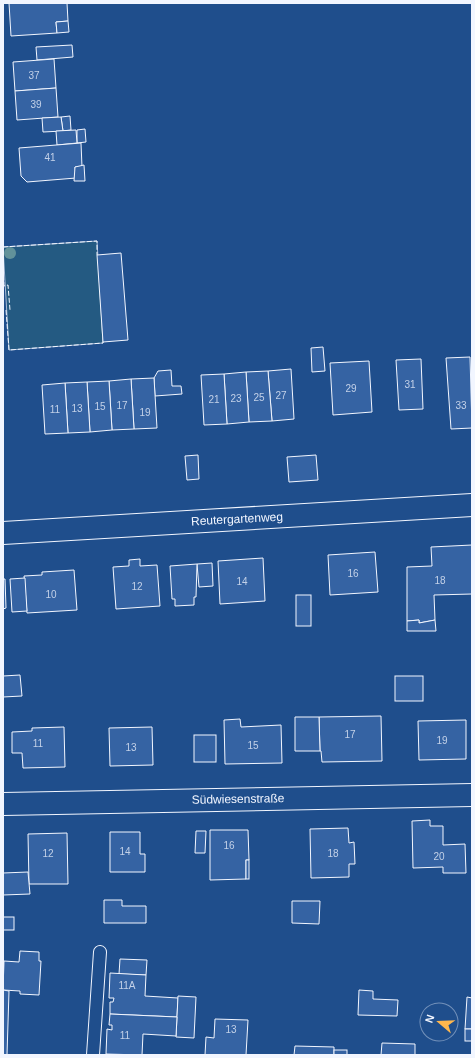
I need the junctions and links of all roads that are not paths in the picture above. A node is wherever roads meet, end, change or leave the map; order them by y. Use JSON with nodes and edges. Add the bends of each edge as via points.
{"nodes":[{"id":1,"x":472,"y":505,"type":"edge"},
{"id":2,"x":3,"y":533,"type":"edge"},
{"id":3,"x":472,"y":795,"type":"edge"},
{"id":4,"x":3,"y":804,"type":"edge"},
{"id":5,"x":100,"y":952,"type":"dead end"},
{"id":6,"x":93,"y":1055,"type":"edge"}],
"edges":[{"from":1,"to":2,"type":"street","name":"Reutergartenweg"},
{"from":3,"to":4,"type":"street","name":"Südwiesenstraße"},
{"from":5,"to":6,"type":"lane"}]}
